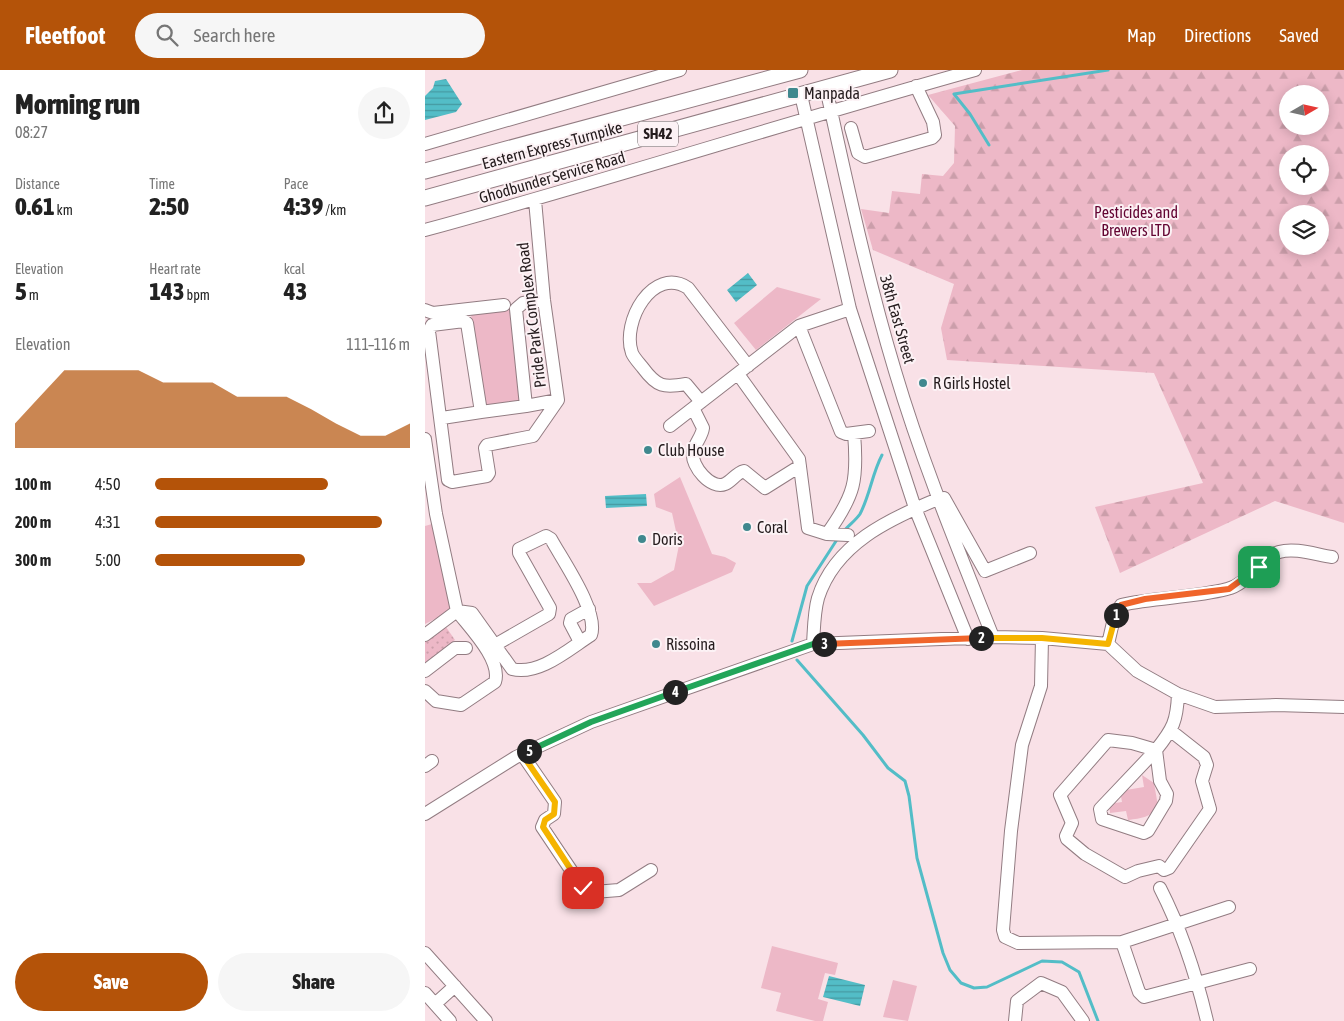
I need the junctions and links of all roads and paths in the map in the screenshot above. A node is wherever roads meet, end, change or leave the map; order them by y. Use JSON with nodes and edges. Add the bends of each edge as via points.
{"nodes":[{"id":1,"x":680,"y":70,"type":"edge"},
{"id":2,"x":800,"y":70,"type":"edge"},
{"id":3,"x":890,"y":70,"type":"edge"},
{"id":4,"x":975,"y":70,"type":"edge"},
{"id":5,"x":916,"y":86,"type":"junction"},
{"id":6,"x":826,"y":88,"type":"junction"},
{"id":7,"x":801,"y":95,"type":"junction"},
{"id":8,"x":831,"y":110,"type":"junction"},
{"id":9,"x":805,"y":118,"type":"junction"},
{"id":10,"x":851,"y":128,"type":"dead end"},
{"id":11,"x":425,"y":144,"type":"edge"},
{"id":12,"x":425,"y":171,"type":"edge"},
{"id":13,"x":425,"y":198,"type":"edge"},
{"id":14,"x":535,"y":200,"type":"junction"},
{"id":15,"x":425,"y":230,"type":"edge"},
{"id":16,"x":860,"y":242,"type":"junction"},
{"id":17,"x":837,"y":248,"type":"junction"},
{"id":18,"x":544,"y":300,"type":"junction"},
{"id":19,"x":504,"y":305,"type":"dead end"},
{"id":20,"x":850,"y":309,"type":"junction"},
{"id":21,"x":425,"y":310,"type":"edge"},
{"id":22,"x":799,"y":326,"type":"junction"},
{"id":23,"x":743,"y":370,"type":"junction"},
{"id":24,"x":558,"y":400,"type":"junction"},
{"id":25,"x":697,"y":405,"type":"junction"},
{"id":26,"x":526,"y":406,"type":"junction"},
{"id":27,"x":481,"y":412,"type":"junction"},
{"id":28,"x":442,"y":418,"type":"junction"},
{"id":29,"x":670,"y":426,"type":"dead end"},
{"id":30,"x":869,"y":430,"type":"dead end"},
{"id":31,"x":854,"y":433,"type":"junction"},
{"id":32,"x":425,"y":439,"type":"edge"},
{"id":33,"x":800,"y":466,"type":"junction"},
{"id":34,"x":940,"y":497,"type":"junction"},
{"id":35,"x":915,"y":508,"type":"junction"},
{"id":36,"x":827,"y":534,"type":"junction"},
{"id":37,"x":848,"y":534,"type":"dead end"},
{"id":38,"x":1030,"y":553,"type":"dead end"},
{"id":39,"x":1333,"y":557,"type":"dead end"},
{"id":40,"x":589,"y":609,"type":"junction"},
{"id":41,"x":457,"y":611,"type":"junction"},
{"id":42,"x":425,"y":635,"type":"edge"},
{"id":43,"x":993,"y":637,"type":"junction"},
{"id":44,"x":1042,"y":638,"type":"junction"},
{"id":45,"x":968,"y":639,"type":"junction"},
{"id":46,"x":580,"y":642,"type":"junction"},
{"id":47,"x":813,"y":644,"type":"junction"},
{"id":48,"x":1108,"y":644,"type":"junction"},
{"id":49,"x":495,"y":645,"type":"junction"},
{"id":50,"x":466,"y":648,"type":"dead end"},
{"id":51,"x":425,"y":671,"type":"edge"},
{"id":52,"x":425,"y":687,"type":"edge"},
{"id":53,"x":1178,"y":694,"type":"junction"},
{"id":54,"x":1344,"y":707,"type":"edge"},
{"id":55,"x":1171,"y":731,"type":"junction"},
{"id":56,"x":1156,"y":750,"type":"junction"},
{"id":57,"x":522,"y":754,"type":"junction"},
{"id":58,"x":427,"y":810,"type":"edge"},
{"id":59,"x":651,"y":870,"type":"dead end"},
{"id":60,"x":1160,"y":888,"type":"dead end"},
{"id":61,"x":1229,"y":907,"type":"dead end"},
{"id":62,"x":1178,"y":924,"type":"junction"},
{"id":63,"x":1122,"y":942,"type":"junction"},
{"id":64,"x":425,"y":953,"type":"edge"},
{"id":65,"x":1250,"y":969,"type":"dead end"},
{"id":66,"x":1198,"y":982,"type":"junction"},
{"id":67,"x":455,"y":986,"type":"junction"},
{"id":68,"x":425,"y":994,"type":"edge"},
{"id":69,"x":435,"y":1004,"type":"junction"},
{"id":70,"x":450,"y":1021,"type":"edge"},
{"id":71,"x":486,"y":1021,"type":"edge"},
{"id":72,"x":1015,"y":1021,"type":"edge"},
{"id":73,"x":1083,"y":1021,"type":"edge"},
{"id":74,"x":1207,"y":1021,"type":"edge"}],
"edges":[{"from":1,"to":11,"type":"street"},
{"from":2,"to":12,"type":"main road","name":"Eastern Express Turnpike","number":"SH42"},
{"from":3,"to":6,"type":"main road","name":"Eastern Express Turnpike","number":"SH42"},
{"from":4,"to":5,"type":"street","name":"Ghodbunder Service Road"},
{"from":5,"to":8,"type":"street","name":"Ghodbunder Service Road"},
{"from":5,"to":10,"type":"street","via":[[933,122],[935,135],[932,138],[865,157],[858,153]]},
{"from":6,"to":7,"type":"main road","name":"Eastern Express Turnpike","number":"SH42"},
{"from":6,"to":8,"type":"street","name":"38th East Street"},
{"from":7,"to":9,"type":"street"},
{"from":7,"to":13,"type":"main road","name":"Eastern Express Turnpike","number":"SH42"},
{"from":8,"to":9,"type":"street","name":"Ghodbunder Service Road"},
{"from":8,"to":16,"type":"street","name":"38th East Street"},
{"from":9,"to":14,"type":"street","name":"Ghodbunder Service Road"},
{"from":9,"to":17,"type":"street"},
{"from":14,"to":15,"type":"street","name":"Ghodbunder Service Road"},
{"from":14,"to":18,"type":"street","name":"Pride Park Complex Road"},
{"from":16,"to":17,"type":"street"},
{"from":16,"to":34,"type":"street","name":"38th East Street","via":[[895,371]]},
{"from":17,"to":20,"type":"street"},
{"from":18,"to":24,"type":"street","name":"Pride Park Complex Road"},
{"from":18,"to":26,"type":"street","via":[[523,303],[516,309]]},
{"from":19,"to":21,"type":"street","name":"Pride Park Complex Road","via":[[433,313]]},
{"from":20,"to":22,"type":"street"},
{"from":20,"to":35,"type":"street"},
{"from":22,"to":23,"type":"street"},
{"from":22,"to":31,"type":"street","via":[[841,432]]},
{"from":23,"to":25,"type":"street"},
{"from":23,"to":25,"type":"street","via":[[688,288],[674,282],[644,296],[635,311],[632,353],[656,384],[667,387],[686,384]]},
{"from":23,"to":33,"type":"street"},
{"from":24,"to":26,"type":"street"},
{"from":24,"to":28,"type":"street","name":"Pride Park Complex Road","via":[[533,436],[487,445],[487,476],[460,481],[449,480]]},
{"from":25,"to":29,"type":"street"},
{"from":25,"to":33,"type":"street","via":[[703,428],[692,455],[694,463],[711,484],[724,484],[744,471],[765,488]]},
{"from":26,"to":27,"type":"street"},
{"from":27,"to":28,"type":"street"},
{"from":27,"to":28,"type":"street","name":"Pride Park Complex Road","via":[[467,323],[438,324],[432,325],[429,331]]},
{"from":30,"to":31,"type":"street"},
{"from":31,"to":36,"type":"street","via":[[857,466],[853,489],[849,502]]},
{"from":32,"to":41,"type":"street","via":[[436,514]]},
{"from":33,"to":36,"type":"street","via":[[808,528]]},
{"from":34,"to":35,"type":"street"},
{"from":34,"to":38,"type":"street","via":[[985,571]]},
{"from":34,"to":43,"type":"street","name":"38th East Street"},
{"from":35,"to":45,"type":"street"},
{"from":35,"to":47,"type":"street","via":[[852,545],[829,574],[818,599]]},
{"from":36,"to":37,"type":"street"},
{"from":39,"to":48,"type":"street","via":[[1281,551],[1267,557],[1244,580],[1229,589],[1121,605],[1114,618]]},
{"from":40,"to":46,"type":"street","via":[[593,628],[591,636]]},
{"from":40,"to":46,"type":"street","via":[[571,618],[570,623]]},
{"from":40,"to":49,"type":"street","via":[[551,539],[546,536],[519,549],[519,553],[551,608],[549,614]]},
{"from":41,"to":42,"type":"street"},
{"from":41,"to":49,"type":"street","via":[[472,613]]},
{"from":41,"to":52,"type":"street","via":[[487,650],[496,667],[495,682],[461,705],[436,702]]},
{"from":43,"to":44,"type":"street"},
{"from":43,"to":45,"type":"street"},
{"from":44,"to":48,"type":"street"},
{"from":44,"to":63,"type":"street","via":[[1041,686],[1019,764],[1003,934],[1018,942]]},
{"from":45,"to":47,"type":"street"},
{"from":46,"to":49,"type":"street","via":[[538,667],[521,672],[512,669]]},
{"from":47,"to":57,"type":"street","via":[[591,722]]},
{"from":48,"to":53,"type":"street","via":[[1137,671]]},
{"from":50,"to":51,"type":"street","via":[[455,648]]},
{"from":53,"to":54,"type":"street","via":[[1215,707]]},
{"from":53,"to":55,"type":"street","via":[[1177,715]]},
{"from":55,"to":56,"type":"street"},
{"from":55,"to":56,"type":"street","via":[[1204,757],[1207,765],[1203,781],[1210,809],[1169,868],[1164,870],[1159,866],[1125,877],[1085,854],[1067,839],[1071,823],[1060,795],[1108,740]]},
{"from":56,"to":56,"type":"street","via":[[1160,781],[1167,794],[1148,831],[1144,834],[1102,819],[1100,809]]},
{"from":57,"to":58,"type":"street"},
{"from":57,"to":59,"type":"street","via":[[555,802],[554,814],[545,820],[543,827],[583,888],[594,892],[619,890]]},
{"from":60,"to":62,"type":"street"},
{"from":61,"to":62,"type":"street"},
{"from":62,"to":63,"type":"street"},
{"from":62,"to":66,"type":"street"},
{"from":63,"to":66,"type":"street","via":[[1139,992],[1144,996]]},
{"from":64,"to":67,"type":"street"},
{"from":65,"to":66,"type":"street"},
{"from":66,"to":74,"type":"street"},
{"from":67,"to":69,"type":"street"},
{"from":67,"to":71,"type":"street"},
{"from":68,"to":69,"type":"street"},
{"from":69,"to":70,"type":"street"},
{"from":72,"to":73,"type":"street","via":[[1017,1001],[1041,983],[1062,992]]}]}
